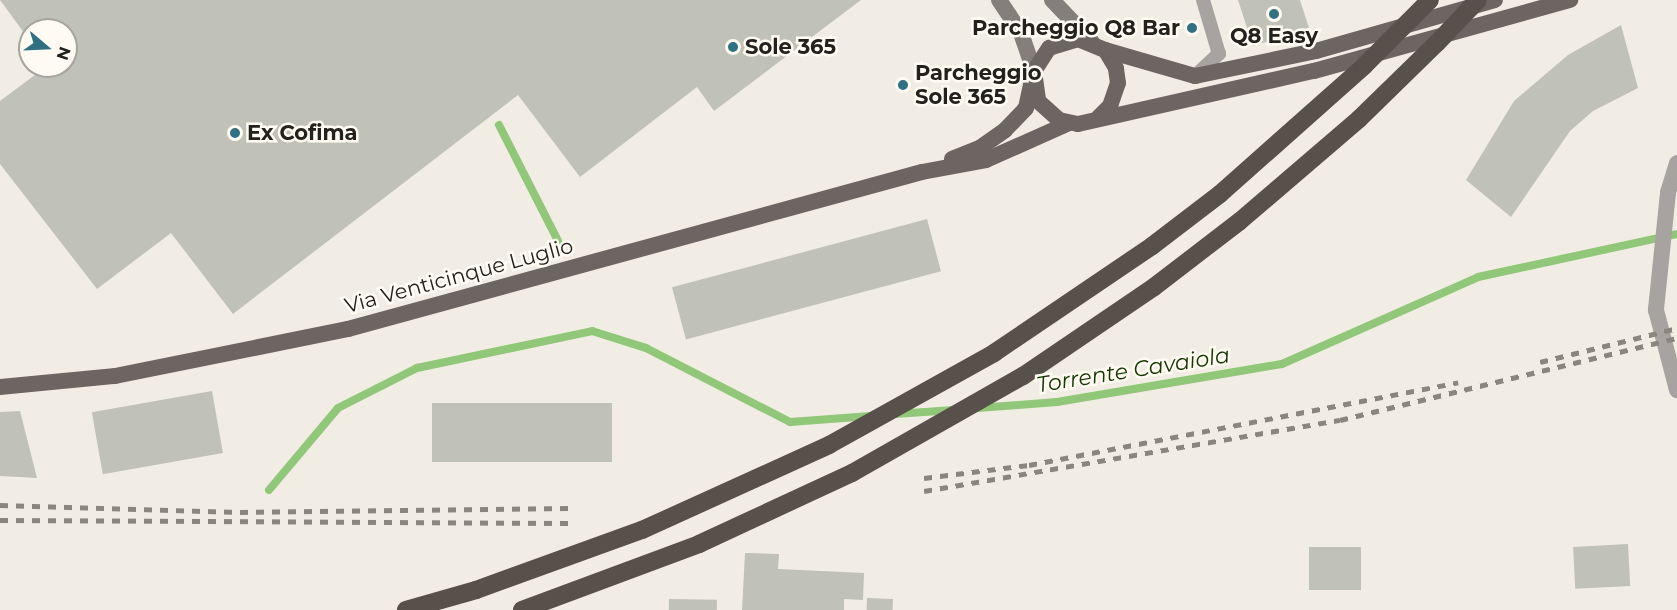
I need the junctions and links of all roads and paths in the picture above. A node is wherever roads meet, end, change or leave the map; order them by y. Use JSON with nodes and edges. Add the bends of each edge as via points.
{"nodes":[{"id":1,"x":999,"y":0,"type":"edge"},
{"id":2,"x":1052,"y":0,"type":"edge"},
{"id":3,"x":1203,"y":0,"type":"edge"},
{"id":4,"x":1422,"y":0,"type":"edge"},
{"id":5,"x":1430,"y":0,"type":"edge"},
{"id":6,"x":1478,"y":0,"type":"edge"},
{"id":7,"x":1495,"y":0,"type":"edge"},
{"id":8,"x":1570,"y":0,"type":"edge"},
{"id":9,"x":1401,"y":31,"type":"junction"},
{"id":10,"x":1099,"y":46,"type":"junction"},
{"id":11,"x":1034,"y":71,"type":"junction"},
{"id":12,"x":1195,"y":76,"type":"junction"},
{"id":13,"x":1099,"y":117,"type":"junction"},
{"id":14,"x":1069,"y":123,"type":"junction"},
{"id":15,"x":1677,"y":163,"type":"edge"},
{"id":16,"x":922,"y":172,"type":"junction"},
{"id":17,"x":0,"y":387,"type":"edge"},
{"id":18,"x":1677,"y":390,"type":"edge"},
{"id":19,"x":406,"y":610,"type":"edge"},
{"id":20,"x":522,"y":610,"type":"edge"}],
"edges":[{"from":1,"to":11,"type":"main road","via":[[1021,33]]},
{"from":2,"to":10,"type":"main road"},
{"from":3,"to":12,"type":"lane","via":[[1219,54]]},
{"from":4,"to":9,"type":"highway","bridge":true},
{"from":5,"to":9,"type":"highway","bridge":true},
{"from":6,"to":20,"type":"highway","bridge":true,"via":[[1359,119],[1257,208],[1154,287],[1023,375],[852,473],[699,544]]},
{"from":7,"to":12,"type":"main road","name":"Via Venticinque Luglio","via":[[1316,51]]},
{"from":8,"to":13,"type":"main road","name":"Via Venticinque Luglio","via":[[1314,71]]},
{"from":9,"to":19,"type":"highway","bridge":true,"via":[[1294,131],[1152,246],[994,353],[829,445],[642,530],[476,590]]},
{"from":10,"to":11,"type":"main road","name":"Via Venticinque Luglio","via":[[1064,40],[1049,48]]},
{"from":10,"to":12,"type":"main road","name":"Via Venticinque Luglio"},
{"from":10,"to":13,"type":"main road","via":[[1116,68],[1118,84],[1110,106]]},
{"from":11,"to":14,"type":"main road","via":[[1038,100],[1047,112]]},
{"from":11,"to":16,"type":"main road","name":"Via Venticinque Luglio","via":[[1026,108],[1005,130],[981,147]]},
{"from":13,"to":14,"type":"main road","name":"Via Venticinque Luglio"},
{"from":14,"to":16,"type":"main road","name":"Via Venticinque Luglio","via":[[986,160]]},
{"from":15,"to":18,"type":"street","via":[[1664,219],[1656,310]]},
{"from":16,"to":17,"type":"main road","name":"Via Venticinque Luglio","via":[[348,329],[115,376]]}]}
